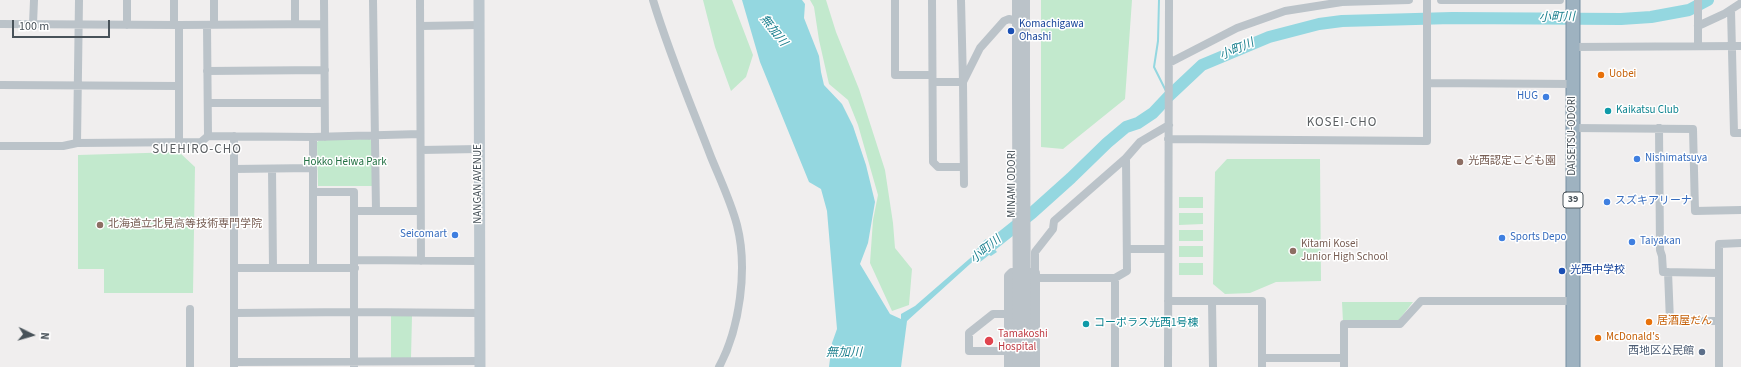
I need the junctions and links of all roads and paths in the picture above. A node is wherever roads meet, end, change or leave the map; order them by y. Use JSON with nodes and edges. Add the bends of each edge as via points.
{"nodes":[{"id":1,"x":34,"y":0,"type":"edge"},
{"id":2,"x":79,"y":0,"type":"edge"},
{"id":3,"x":127,"y":0,"type":"edge"},
{"id":4,"x":174,"y":0,"type":"edge"},
{"id":5,"x":214,"y":0,"type":"edge"},
{"id":6,"x":295,"y":0,"type":"edge"},
{"id":7,"x":324,"y":0,"type":"edge"},
{"id":8,"x":373,"y":0,"type":"edge"},
{"id":9,"x":420,"y":0,"type":"edge"},
{"id":10,"x":479,"y":0,"type":"edge"},
{"id":11,"x":653,"y":0,"type":"edge"},
{"id":12,"x":895,"y":0,"type":"edge"},
{"id":13,"x":932,"y":0,"type":"edge"},
{"id":14,"x":961,"y":0,"type":"edge"},
{"id":15,"x":1017,"y":0,"type":"edge"},
{"id":16,"x":1025,"y":0,"type":"edge"},
{"id":17,"x":1169,"y":0,"type":"edge"},
{"id":18,"x":1410,"y":0,"type":"edge"},
{"id":19,"x":1441,"y":0,"type":"edge"},
{"id":20,"x":1560,"y":0,"type":"edge"},
{"id":21,"x":1698,"y":0,"type":"edge"},
{"id":22,"x":1427,"y":1,"type":"edge"},
{"id":23,"x":1741,"y":3,"type":"edge"},
{"id":24,"x":1573,"y":4,"type":"edge"},
{"id":25,"x":1731,"y":10,"type":"junction"},
{"id":26,"x":1021,"y":22,"type":"junction"},
{"id":27,"x":0,"y":24,"type":"edge"},
{"id":28,"x":33,"y":24,"type":"junction"},
{"id":29,"x":79,"y":24,"type":"junction"},
{"id":30,"x":295,"y":24,"type":"junction"},
{"id":31,"x":324,"y":24,"type":"junction"},
{"id":32,"x":1698,"y":24,"type":"junction"},
{"id":33,"x":127,"y":25,"type":"junction"},
{"id":34,"x":176,"y":25,"type":"junction"},
{"id":35,"x":210,"y":25,"type":"junction"},
{"id":36,"x":478,"y":25,"type":"junction"},
{"id":37,"x":421,"y":26,"type":"junction"},
{"id":38,"x":1698,"y":46,"type":"junction"},
{"id":39,"x":1732,"y":46,"type":"junction"},
{"id":40,"x":1741,"y":46,"type":"edge"},
{"id":41,"x":1573,"y":47,"type":"junction"},
{"id":42,"x":1169,"y":67,"type":"junction"},
{"id":43,"x":325,"y":70,"type":"junction"},
{"id":44,"x":207,"y":71,"type":"junction"},
{"id":45,"x":932,"y":78,"type":"junction"},
{"id":46,"x":963,"y":82,"type":"junction"},
{"id":47,"x":1427,"y":84,"type":"junction"},
{"id":48,"x":1573,"y":84,"type":"junction"},
{"id":49,"x":0,"y":85,"type":"edge"},
{"id":50,"x":77,"y":86,"type":"junction"},
{"id":51,"x":179,"y":86,"type":"junction"},
{"id":52,"x":1021,"y":96,"type":"junction"},
{"id":53,"x":208,"y":103,"type":"junction"},
{"id":54,"x":324,"y":103,"type":"junction"},
{"id":55,"x":1169,"y":122,"type":"junction"},
{"id":56,"x":1573,"y":128,"type":"junction"},
{"id":57,"x":1659,"y":128,"type":"junction"},
{"id":58,"x":1741,"y":133,"type":"edge"},
{"id":59,"x":420,"y":134,"type":"junction"},
{"id":60,"x":208,"y":136,"type":"junction"},
{"id":61,"x":234,"y":136,"type":"junction"},
{"id":62,"x":325,"y":136,"type":"junction"},
{"id":63,"x":375,"y":136,"type":"junction"},
{"id":64,"x":313,"y":137,"type":"junction"},
{"id":65,"x":1168,"y":139,"type":"junction"},
{"id":66,"x":179,"y":142,"type":"junction"},
{"id":67,"x":77,"y":143,"type":"junction"},
{"id":68,"x":0,"y":146,"type":"edge"},
{"id":69,"x":478,"y":149,"type":"junction"},
{"id":70,"x":420,"y":150,"type":"junction"},
{"id":71,"x":1126,"y":158,"type":"junction"},
{"id":72,"x":963,"y":167,"type":"junction"},
{"id":73,"x":313,"y":168,"type":"junction"},
{"id":74,"x":234,"y":169,"type":"junction"},
{"id":75,"x":272,"y":169,"type":"junction"},
{"id":76,"x":964,"y":184,"type":"dead end"},
{"id":77,"x":313,"y":192,"type":"junction"},
{"id":78,"x":1741,"y":210,"type":"edge"},
{"id":79,"x":354,"y":211,"type":"junction"},
{"id":80,"x":376,"y":211,"type":"junction"},
{"id":81,"x":420,"y":211,"type":"junction"},
{"id":82,"x":1741,"y":243,"type":"edge"},
{"id":83,"x":1127,"y":249,"type":"junction"},
{"id":84,"x":1168,"y":249,"type":"junction"},
{"id":85,"x":421,"y":261,"type":"junction"},
{"id":86,"x":479,"y":261,"type":"junction"},
{"id":87,"x":355,"y":264,"type":"junction"},
{"id":88,"x":234,"y":268,"type":"junction"},
{"id":89,"x":273,"y":268,"type":"junction"},
{"id":90,"x":313,"y":268,"type":"junction"},
{"id":91,"x":1668,"y":272,"type":"junction"},
{"id":92,"x":1719,"y":273,"type":"junction"},
{"id":93,"x":1035,"y":276,"type":"junction"},
{"id":94,"x":1115,"y":278,"type":"junction"},
{"id":95,"x":1168,"y":301,"type":"junction"},
{"id":96,"x":1212,"y":301,"type":"junction"},
{"id":97,"x":1572,"y":301,"type":"junction"},
{"id":98,"x":190,"y":309,"type":"dead end"},
{"id":99,"x":355,"y":312,"type":"junction"},
{"id":100,"x":235,"y":313,"type":"junction"},
{"id":101,"x":479,"y":313,"type":"junction"},
{"id":102,"x":1009,"y":314,"type":"junction"},
{"id":103,"x":1719,"y":321,"type":"junction"},
{"id":104,"x":1009,"y":351,"type":"junction"},
{"id":105,"x":1262,"y":358,"type":"junction"},
{"id":106,"x":1344,"y":363,"type":"edge"},
{"id":107,"x":234,"y":364,"type":"edge"},
{"id":108,"x":354,"y":364,"type":"edge"},
{"id":109,"x":480,"y":364,"type":"edge"},
{"id":110,"x":190,"y":367,"type":"edge"},
{"id":111,"x":720,"y":367,"type":"edge"},
{"id":112,"x":1009,"y":367,"type":"edge"},
{"id":113,"x":1018,"y":367,"type":"edge"},
{"id":114,"x":1026,"y":367,"type":"edge"},
{"id":115,"x":1035,"y":367,"type":"edge"},
{"id":116,"x":1116,"y":367,"type":"edge"},
{"id":117,"x":1168,"y":367,"type":"edge"},
{"id":118,"x":1213,"y":367,"type":"edge"},
{"id":119,"x":1262,"y":367,"type":"edge"},
{"id":120,"x":1573,"y":367,"type":"edge"},
{"id":121,"x":1719,"y":367,"type":"edge"}],
"edges":[{"from":1,"to":28,"type":"street"},
{"from":2,"to":29,"type":"street"},
{"from":3,"to":33,"type":"street"},
{"from":4,"to":34,"type":"street"},
{"from":5,"to":35,"type":"street"},
{"from":6,"to":30,"type":"street"},
{"from":7,"to":31,"type":"street"},
{"from":8,"to":63,"type":"street"},
{"from":9,"to":37,"type":"street"},
{"from":10,"to":36,"type":"main road","name":"NANGAN AVENUE"},
{"from":11,"to":111,"type":"street","via":[[663,36],[737,225],[741,291],[734,328]]},
{"from":12,"to":45,"type":"street","via":[[895,75]]},
{"from":13,"to":45,"type":"street"},
{"from":14,"to":46,"type":"street"},
{"from":15,"to":26,"type":"street","name":"MINAMI ODORI"},
{"from":16,"to":26,"type":"street","name":"MINAMI ODORI"},
{"from":17,"to":42,"type":"street"},
{"from":18,"to":42,"type":"street","via":[[1342,2],[1285,11],[1237,28]]},
{"from":19,"to":20,"type":"street"},
{"from":21,"to":32,"type":"street"},
{"from":22,"to":47,"type":"street"},
{"from":23,"to":25,"type":"street"},
{"from":24,"to":41,"type":"highway","name":"DAISETSU-ODORI","number":"39"},
{"from":25,"to":32,"type":"street"},
{"from":25,"to":39,"type":"street"},
{"from":26,"to":46,"type":"street","via":[[1008,19],[993,32],[980,48]]},
{"from":26,"to":52,"type":"street","name":"MINAMI ODORI"},
{"from":27,"to":28,"type":"street"},
{"from":28,"to":29,"type":"street"},
{"from":29,"to":33,"type":"street"},
{"from":29,"to":50,"type":"street"},
{"from":30,"to":31,"type":"street"},
{"from":30,"to":35,"type":"street"},
{"from":31,"to":43,"type":"street"},
{"from":32,"to":38,"type":"street"},
{"from":33,"to":34,"type":"street"},
{"from":34,"to":35,"type":"street"},
{"from":34,"to":51,"type":"street"},
{"from":35,"to":44,"type":"street"},
{"from":36,"to":37,"type":"street"},
{"from":36,"to":69,"type":"main road","name":"NANGAN AVENUE"},
{"from":37,"to":59,"type":"street"},
{"from":38,"to":39,"type":"street"},
{"from":38,"to":41,"type":"street"},
{"from":39,"to":40,"type":"street"},
{"from":39,"to":58,"type":"street","via":[[1734,133]]},
{"from":41,"to":48,"type":"highway","name":"DAISETSU-ODORI","number":"39"},
{"from":42,"to":55,"type":"street"},
{"from":43,"to":44,"type":"street"},
{"from":43,"to":54,"type":"street"},
{"from":44,"to":53,"type":"street"},
{"from":45,"to":46,"type":"street"},
{"from":45,"to":72,"type":"street","via":[[933,162],[938,167]]},
{"from":46,"to":72,"type":"street"},
{"from":47,"to":48,"type":"street"},
{"from":47,"to":65,"type":"street","via":[[1427,141]]},
{"from":48,"to":56,"type":"highway","name":"DAISETSU-ODORI","number":"39"},
{"from":49,"to":50,"type":"street"},
{"from":50,"to":51,"type":"street"},
{"from":50,"to":67,"type":"street"},
{"from":51,"to":66,"type":"street"},
{"from":52,"to":113,"type":"street","name":"MINAMI ODORI","bridge":true},
{"from":52,"to":114,"type":"street","name":"MINAMI ODORI","bridge":true},
{"from":53,"to":54,"type":"street"},
{"from":53,"to":60,"type":"street"},
{"from":54,"to":62,"type":"street"},
{"from":55,"to":65,"type":"street"},
{"from":55,"to":71,"type":"street","via":[[1140,142]]},
{"from":56,"to":57,"type":"street"},
{"from":56,"to":97,"type":"highway","name":"DAISETSU-ODORI","number":"39"},
{"from":57,"to":78,"type":"street","via":[[1693,129],[1695,211]]},
{"from":57,"to":91,"type":"street","via":[[1660,250],[1663,272]]},
{"from":59,"to":63,"type":"street"},
{"from":59,"to":70,"type":"street"},
{"from":60,"to":61,"type":"street"},
{"from":60,"to":66,"type":"street","via":[[201,142]]},
{"from":61,"to":64,"type":"street"},
{"from":61,"to":74,"type":"street"},
{"from":62,"to":63,"type":"street"},
{"from":62,"to":64,"type":"street"},
{"from":63,"to":80,"type":"street"},
{"from":64,"to":73,"type":"street"},
{"from":65,"to":84,"type":"street"},
{"from":66,"to":67,"type":"street"},
{"from":67,"to":68,"type":"street","via":[[63,146]]},
{"from":69,"to":70,"type":"street"},
{"from":69,"to":86,"type":"main road","name":"NANGAN AVENUE"},
{"from":70,"to":81,"type":"street"},
{"from":71,"to":83,"type":"street"},
{"from":71,"to":93,"type":"street","via":[[1054,221],[1053,229],[1035,252]]},
{"from":72,"to":76,"type":"street"},
{"from":73,"to":75,"type":"street"},
{"from":73,"to":77,"type":"street"},
{"from":74,"to":75,"type":"street"},
{"from":74,"to":88,"type":"street"},
{"from":75,"to":89,"type":"street"},
{"from":77,"to":79,"type":"street","via":[[354,192]]},
{"from":77,"to":90,"type":"street"},
{"from":79,"to":80,"type":"street"},
{"from":79,"to":87,"type":"street"},
{"from":80,"to":81,"type":"street"},
{"from":81,"to":85,"type":"street"},
{"from":82,"to":92,"type":"street","via":[[1719,244]]},
{"from":83,"to":84,"type":"street"},
{"from":83,"to":94,"type":"street","via":[[1127,271]]},
{"from":84,"to":95,"type":"street"},
{"from":85,"to":86,"type":"street"},
{"from":85,"to":87,"type":"street"},
{"from":86,"to":101,"type":"main road","name":"NANGAN AVENUE"},
{"from":87,"to":90,"type":"street"},
{"from":87,"to":99,"type":"street"},
{"from":88,"to":89,"type":"street"},
{"from":88,"to":100,"type":"street"},
{"from":89,"to":90,"type":"street"},
{"from":91,"to":92,"type":"street"},
{"from":91,"to":103,"type":"street","via":[[1670,321]]},
{"from":92,"to":103,"type":"street"},
{"from":93,"to":94,"type":"street"},
{"from":93,"to":102,"type":"street","via":[[1012,273],[1008,276]]},
{"from":93,"to":115,"type":"street"},
{"from":94,"to":116,"type":"street"},
{"from":95,"to":96,"type":"street"},
{"from":95,"to":117,"type":"street"},
{"from":96,"to":105,"type":"street","via":[[1262,301]]},
{"from":96,"to":118,"type":"street"},
{"from":97,"to":106,"type":"street","via":[[1421,301],[1400,324],[1344,324]]},
{"from":97,"to":120,"type":"highway","name":"DAISETSU-ODORI","number":"39"},
{"from":98,"to":110,"type":"street"},
{"from":99,"to":100,"type":"street"},
{"from":99,"to":101,"type":"street"},
{"from":99,"to":108,"type":"street"},
{"from":100,"to":107,"type":"street"},
{"from":101,"to":109,"type":"main road","name":"NANGAN AVENUE"},
{"from":102,"to":104,"type":"street"},
{"from":102,"to":104,"type":"street","via":[[993,314],[969,333],[969,351]]},
{"from":103,"to":121,"type":"street"},
{"from":104,"to":112,"type":"street"},
{"from":105,"to":106,"type":"street"},
{"from":105,"to":119,"type":"street"},
{"from":107,"to":108,"type":"street"},
{"from":108,"to":109,"type":"street"}]}
